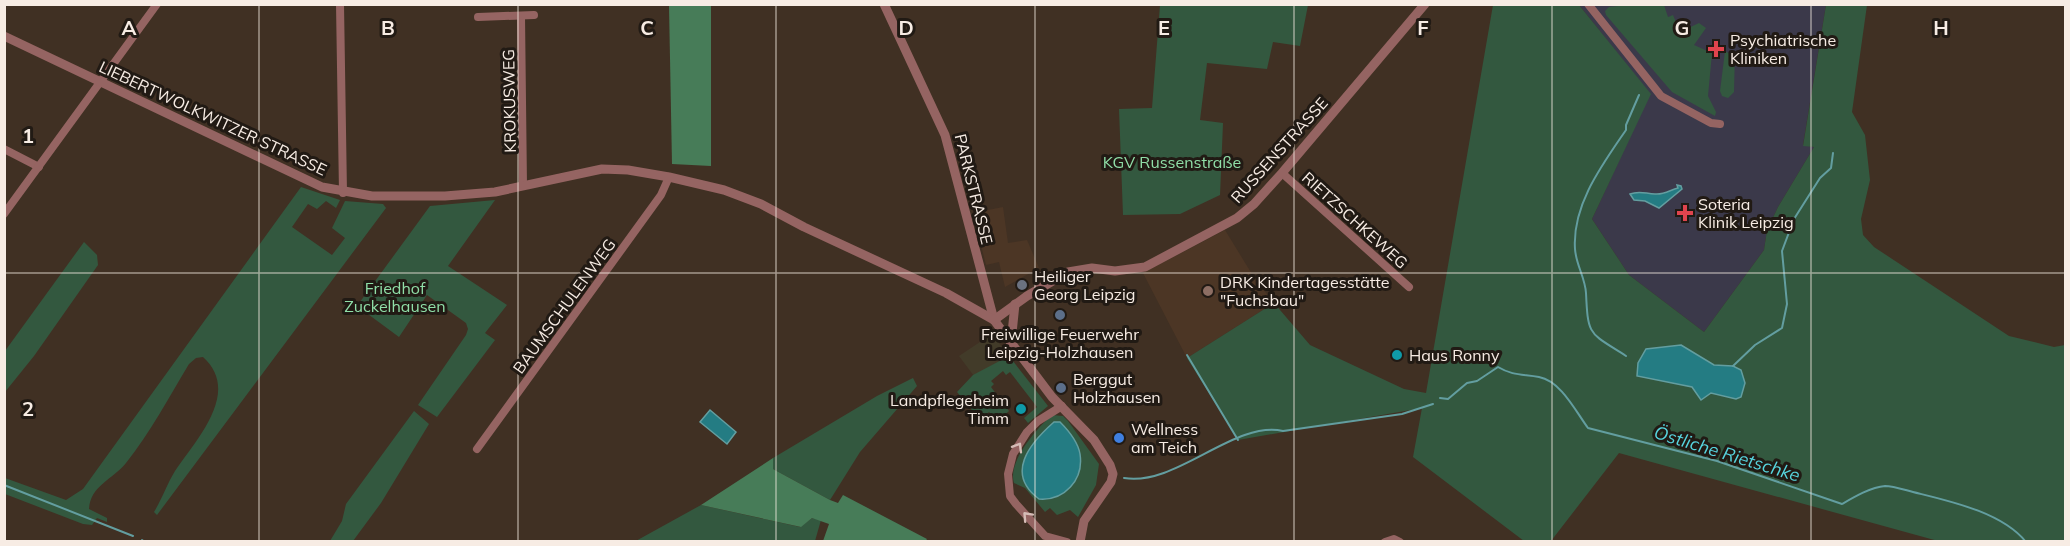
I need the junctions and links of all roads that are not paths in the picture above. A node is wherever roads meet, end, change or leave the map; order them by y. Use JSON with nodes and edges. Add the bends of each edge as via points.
{"nodes":[{"id":1,"x":156,"y":4,"type":"edge"},
{"id":2,"x":340,"y":4,"type":"edge"},
{"id":3,"x":884,"y":4,"type":"edge"},
{"id":4,"x":1425,"y":4,"type":"edge"},
{"id":5,"x":1588,"y":4,"type":"edge"},
{"id":6,"x":534,"y":15,"type":"dead end"},
{"id":7,"x":521,"y":16,"type":"junction"},
{"id":8,"x":478,"y":17,"type":"dead end"},
{"id":9,"x":4,"y":36,"type":"edge"},
{"id":10,"x":101,"y":83,"type":"junction"},
{"id":11,"x":1720,"y":124,"type":"dead end"},
{"id":12,"x":4,"y":149,"type":"edge"},
{"id":13,"x":39,"y":166,"type":"junction"},
{"id":14,"x":1282,"y":173,"type":"junction"},
{"id":15,"x":669,"y":177,"type":"junction"},
{"id":16,"x":523,"y":186,"type":"junction"},
{"id":17,"x":343,"y":193,"type":"junction"},
{"id":18,"x":4,"y":214,"type":"edge"},
{"id":19,"x":1409,"y":287,"type":"dead end"},
{"id":20,"x":1015,"y":304,"type":"junction"},
{"id":21,"x":994,"y":320,"type":"junction"},
{"id":22,"x":1011,"y":344,"type":"junction"},
{"id":23,"x":1062,"y":406,"type":"junction"},
{"id":24,"x":477,"y":449,"type":"dead end"},
{"id":25,"x":1067,"y":542,"type":"edge"},
{"id":26,"x":1080,"y":542,"type":"edge"},
{"id":27,"x":1385,"y":542,"type":"edge"},
{"id":28,"x":1400,"y":542,"type":"edge"}],
"edges":[{"from":1,"to":10,"type":"street"},
{"from":2,"to":17,"type":"street"},
{"from":3,"to":21,"type":"street","name":"PARKSTRASSE","via":[[945,135]]},
{"from":4,"to":14,"type":"street","name":"RUSSENSTRASSE"},
{"from":5,"to":11,"type":"street","via":[[1661,96]]},
{"from":6,"to":7,"type":"street"},
{"from":7,"to":8,"type":"street"},
{"from":7,"to":16,"type":"street","name":"KROKUSWEG"},
{"from":9,"to":10,"type":"street","name":"LIEBERTWOLKWITZER STRASSE"},
{"from":10,"to":13,"type":"street"},
{"from":10,"to":17,"type":"street","name":"LIEBERTWOLKWITZER STRASSE","via":[[296,177]]},
{"from":12,"to":13,"type":"street"},
{"from":13,"to":18,"type":"street"},
{"from":14,"to":19,"type":"street","name":"RIETZSCHKEWEG"},
{"from":14,"to":20,"type":"street","name":"RUSSENSTRASSE","via":[[1237,218],[1152,264],[1133,270],[1092,268],[1068,272]]},
{"from":15,"to":16,"type":"street","name":"LIEBERTWOLKWITZER STRASSE","via":[[602,169]]},
{"from":15,"to":21,"type":"street","name":"LIEBERTWOLKWITZER STRASSE","via":[[724,190],[761,204]]},
{"from":15,"to":24,"type":"street","name":"BAUMSCHULENWEG","via":[[661,195]]},
{"from":16,"to":17,"type":"street","name":"LIEBERTWOLKWITZER STRASSE","via":[[445,196]]},
{"from":20,"to":21,"type":"street","name":"RUSSENSTRASSE"},
{"from":20,"to":22,"type":"street"},
{"from":21,"to":22,"type":"street"},
{"from":22,"to":23,"type":"street"},
{"from":25,"to":23,"type":"street","one_way":true,"via":[[1045,536],[1010,496],[1008,474],[1013,454],[1027,432]]},
{"from":23,"to":26,"type":"street","via":[[1094,440],[1112,471],[1111,482],[1084,521]]},
{"from":27,"to":28,"type":"street"}]}
